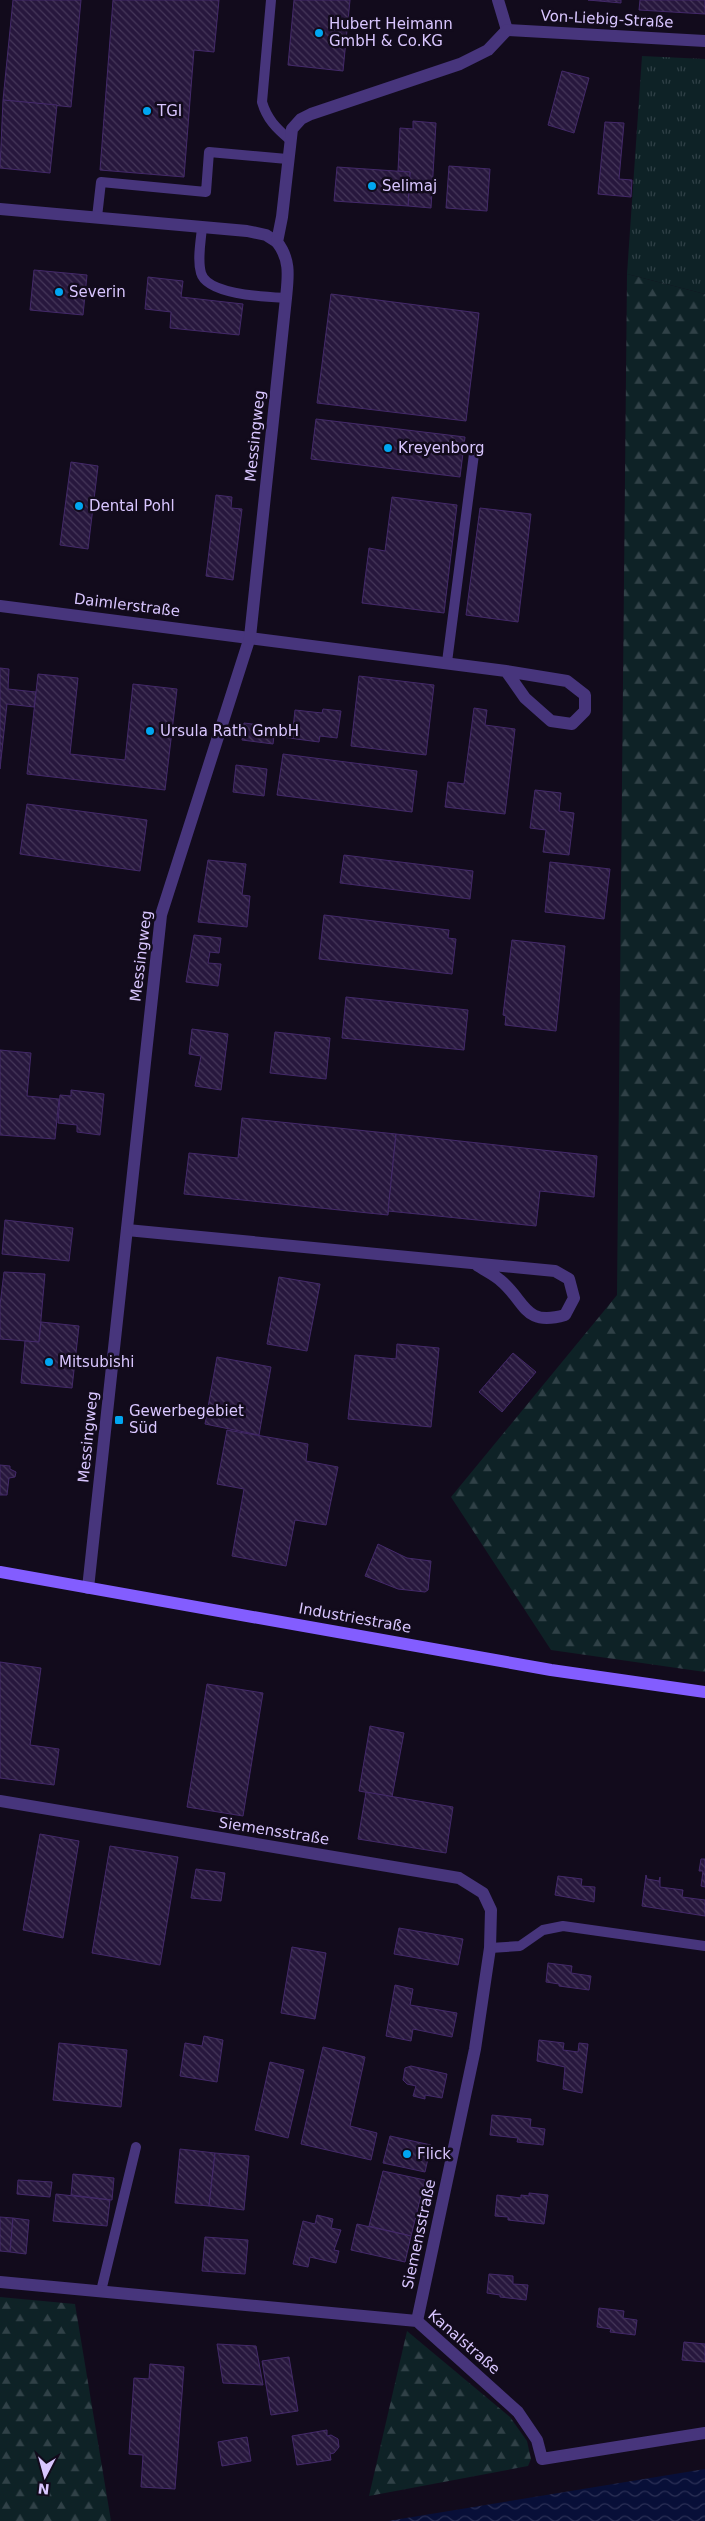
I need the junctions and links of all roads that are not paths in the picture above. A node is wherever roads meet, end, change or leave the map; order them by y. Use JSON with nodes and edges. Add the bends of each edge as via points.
{"nodes":[{"id":1,"x":271,"y":0,"type":"edge"},
{"id":2,"x":498,"y":0,"type":"edge"},
{"id":3,"x":507,"y":30,"type":"junction"},
{"id":4,"x":705,"y":41,"type":"edge"},
{"id":5,"x":289,"y":139,"type":"junction"},
{"id":6,"x":287,"y":159,"type":"junction"},
{"id":7,"x":0,"y":209,"type":"edge"},
{"id":8,"x":97,"y":217,"type":"junction"},
{"id":9,"x":202,"y":227,"type":"junction"},
{"id":10,"x":277,"y":242,"type":"junction"},
{"id":11,"x":286,"y":298,"type":"junction"},
{"id":12,"x":474,"y":454,"type":"dead end"},
{"id":13,"x":0,"y":606,"type":"edge"},
{"id":14,"x":250,"y":637,"type":"junction"},
{"id":15,"x":446,"y":662,"type":"junction"},
{"id":16,"x":506,"y":670,"type":"junction"},
{"id":17,"x":127,"y":1230,"type":"junction"},
{"id":18,"x":477,"y":1265,"type":"junction"},
{"id":19,"x":0,"y":1572,"type":"edge"},
{"id":20,"x":88,"y":1588,"type":"junction"},
{"id":21,"x":705,"y":1692,"type":"edge"},
{"id":22,"x":0,"y":1802,"type":"edge"},
{"id":23,"x":705,"y":1946,"type":"edge"},
{"id":24,"x":490,"y":1948,"type":"junction"},
{"id":25,"x":136,"y":2147,"type":"dead end"},
{"id":26,"x":0,"y":2282,"type":"edge"},
{"id":27,"x":101,"y":2291,"type":"junction"},
{"id":28,"x":417,"y":2321,"type":"junction"},
{"id":29,"x":705,"y":2433,"type":"edge"}],
"edges":[{"from":1,"to":5,"type":"lane","via":[[262,102],[266,115]]},
{"from":2,"to":3,"type":"street"},
{"from":3,"to":4,"type":"street","name":"Von-Liebig-Straße"},
{"from":3,"to":5,"type":"street","via":[[488,50],[460,64],[301,119],[292,129]]},
{"from":5,"to":6,"type":"street"},
{"from":6,"to":8,"type":"lane","via":[[210,152],[206,192],[101,182]]},
{"from":6,"to":10,"type":"street"},
{"from":7,"to":8,"type":"street"},
{"from":8,"to":9,"type":"street"},
{"from":9,"to":10,"type":"street","via":[[247,231],[266,235]]},
{"from":9,"to":11,"type":"lane","via":[[199,263],[205,281],[224,290]]},
{"from":10,"to":11,"type":"street","name":"Messingweg","via":[[286,253]]},
{"from":11,"to":14,"type":"street","name":"Messingweg"},
{"from":12,"to":15,"type":"lane"},
{"from":13,"to":14,"type":"street","name":"Daimlerstraße"},
{"from":14,"to":15,"type":"street"},
{"from":14,"to":17,"type":"street","name":"Messingweg","via":[[161,915]]},
{"from":15,"to":16,"type":"street"},
{"from":16,"to":16,"type":"street","via":[[525,698],[551,722],[572,724],[585,711],[585,695],[567,681]]},
{"from":17,"to":18,"type":"street"},
{"from":17,"to":20,"type":"street","name":"Messingweg"},
{"from":18,"to":18,"type":"street","via":[[555,1272],[569,1278],[574,1298],[565,1314],[548,1320],[530,1314],[500,1280]]},
{"from":19,"to":20,"type":"street","name":"Industriestraße"},
{"from":20,"to":21,"type":"street","name":"Industriestraße","via":[[542,1668]]},
{"from":22,"to":24,"type":"street","name":"Siemensstraße","via":[[459,1878],[482,1893],[491,1910]]},
{"from":23,"to":24,"type":"lane","via":[[563,1926],[543,1930],[520,1946]]},
{"from":24,"to":28,"type":"street","name":"Siemensstraße","via":[[475,2049]]},
{"from":25,"to":27,"type":"lane"},
{"from":26,"to":27,"type":"street","name":"Kanalstraße"},
{"from":27,"to":28,"type":"street","name":"Kanalstraße"},
{"from":28,"to":29,"type":"street","name":"Kanalstraße","via":[[518,2412],[537,2440],[542,2459]]}]}
